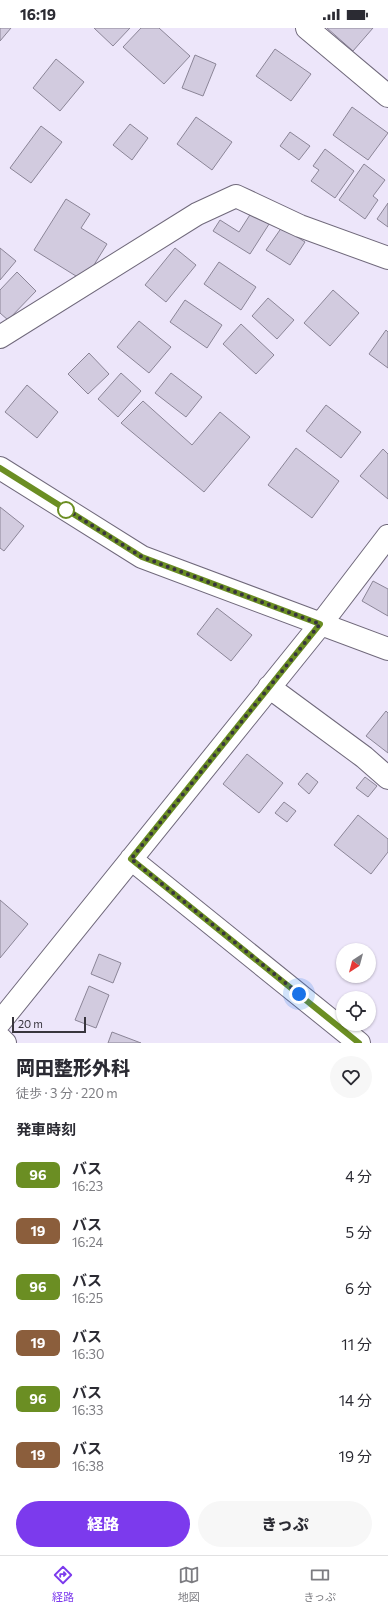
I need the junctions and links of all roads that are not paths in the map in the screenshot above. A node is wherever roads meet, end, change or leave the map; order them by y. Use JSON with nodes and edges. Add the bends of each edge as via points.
{"nodes":[{"id":1,"x":307,"y":28,"type":"edge"},
{"id":2,"x":388,"y":96,"type":"edge"},
{"id":3,"x":388,"y":258,"type":"edge"},
{"id":4,"x":0,"y":337,"type":"edge"},
{"id":5,"x":0,"y":468,"type":"edge"},
{"id":6,"x":388,"y":536,"type":"edge"},
{"id":7,"x":320,"y":624,"type":"junction"},
{"id":8,"x":388,"y":649,"type":"edge"},
{"id":9,"x":269,"y":687,"type":"junction"},
{"id":10,"x":388,"y":778,"type":"edge"},
{"id":11,"x":131,"y":859,"type":"junction"},
{"id":12,"x":0,"y":1022,"type":"edge"},
{"id":13,"x":0,"y":1038,"type":"edge"},
{"id":14,"x":5,"y":1043,"type":"edge"},
{"id":15,"x":359,"y":1043,"type":"edge"}],
"edges":[{"from":1,"to":2,"type":"street"},
{"from":3,"to":4,"type":"street","via":[[300,226],[236,196],[197,214]]},
{"from":5,"to":7,"type":"street","via":[[142,557]]},
{"from":6,"to":7,"type":"street"},
{"from":7,"to":8,"type":"street"},
{"from":7,"to":9,"type":"street"},
{"from":9,"to":10,"type":"street","via":[[364,757]]},
{"from":9,"to":11,"type":"street"},
{"from":11,"to":12,"type":"street"},
{"from":11,"to":15,"type":"street"},
{"from":13,"to":14,"type":"street"}]}
